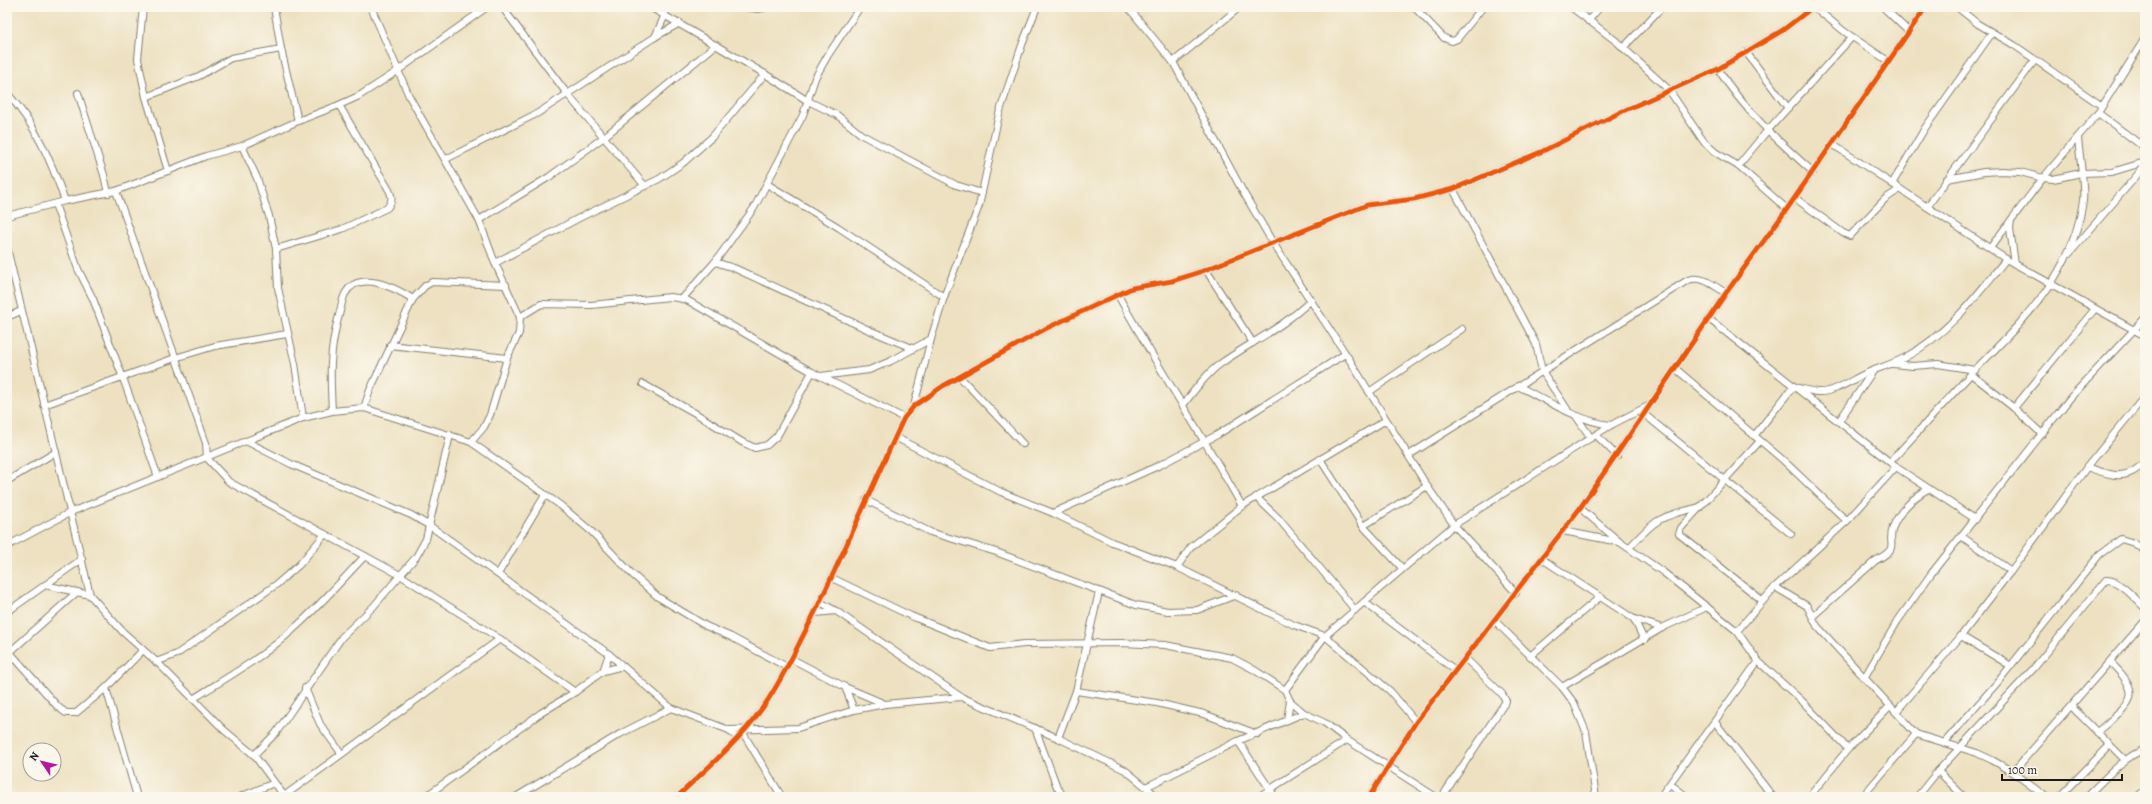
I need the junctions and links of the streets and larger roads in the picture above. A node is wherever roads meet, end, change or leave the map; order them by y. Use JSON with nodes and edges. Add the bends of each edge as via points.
{"nodes":[{"id":1,"x":143,"y":7,"type":"edge"},
{"id":2,"x":274,"y":7,"type":"edge"},
{"id":3,"x":370,"y":7,"type":"edge"},
{"id":4,"x":487,"y":7,"type":"edge"},
{"id":5,"x":502,"y":7,"type":"edge"},
{"id":6,"x":650,"y":7,"type":"edge"},
{"id":7,"x":744,"y":7,"type":"edge"},
{"id":8,"x":767,"y":7,"type":"edge"},
{"id":9,"x":860,"y":7,"type":"edge"},
{"id":10,"x":1037,"y":7,"type":"edge"},
{"id":11,"x":1128,"y":7,"type":"edge"},
{"id":12,"x":1240,"y":7,"type":"edge"},
{"id":13,"x":1414,"y":7,"type":"edge"},
{"id":14,"x":1483,"y":7,"type":"edge"},
{"id":15,"x":1570,"y":7,"type":"edge"},
{"id":16,"x":1600,"y":7,"type":"edge"},
{"id":17,"x":1662,"y":7,"type":"edge"},
{"id":18,"x":1814,"y":7,"type":"edge"},
{"id":19,"x":1883,"y":7,"type":"edge"},
{"id":20,"x":1926,"y":7,"type":"edge"},
{"id":21,"x":1958,"y":7,"type":"edge"},
{"id":22,"x":665,"y":14,"type":"junction"},
{"id":23,"x":1588,"y":21,"type":"junction"},
{"id":24,"x":680,"y":24,"type":"junction"},
{"id":25,"x":1908,"y":31,"type":"junction"},
{"id":26,"x":1992,"y":33,"type":"junction"},
{"id":27,"x":655,"y":37,"type":"junction"},
{"id":28,"x":1852,"y":37,"type":"junction"},
{"id":29,"x":2145,"y":38,"type":"edge"},
{"id":30,"x":716,"y":44,"type":"junction"},
{"id":31,"x":281,"y":48,"type":"junction"},
{"id":32,"x":1623,"y":48,"type":"junction"},
{"id":33,"x":2145,"y":50,"type":"edge"},
{"id":34,"x":1746,"y":52,"type":"junction"},
{"id":35,"x":2136,"y":52,"type":"junction"},
{"id":36,"x":2035,"y":60,"type":"junction"},
{"id":37,"x":1888,"y":61,"type":"junction"},
{"id":38,"x":1173,"y":62,"type":"junction"},
{"id":39,"x":1718,"y":69,"type":"junction"},
{"id":40,"x":397,"y":70,"type":"junction"},
{"id":41,"x":766,"y":74,"type":"junction"},
{"id":42,"x":1669,"y":90,"type":"junction"},
{"id":43,"x":7,"y":93,"type":"edge"},
{"id":44,"x":78,"y":93,"type":"dead end"},
{"id":45,"x":568,"y":95,"type":"junction"},
{"id":46,"x":146,"y":97,"type":"junction"},
{"id":47,"x":808,"y":101,"type":"junction"},
{"id":48,"x":339,"y":105,"type":"junction"},
{"id":49,"x":2102,"y":106,"type":"junction"},
{"id":50,"x":1788,"y":108,"type":"junction"},
{"id":51,"x":2098,"y":113,"type":"junction"},
{"id":52,"x":298,"y":121,"type":"junction"},
{"id":53,"x":1767,"y":131,"type":"junction"},
{"id":54,"x":604,"y":137,"type":"junction"},
{"id":55,"x":2078,"y":137,"type":"junction"},
{"id":56,"x":1832,"y":144,"type":"junction"},
{"id":57,"x":242,"y":146,"type":"junction"},
{"id":58,"x":2145,"y":148,"type":"edge"},
{"id":59,"x":446,"y":159,"type":"junction"},
{"id":60,"x":2145,"y":162,"type":"edge"},
{"id":61,"x":1738,"y":166,"type":"junction"},
{"id":62,"x":2145,"y":166,"type":"edge"},
{"id":63,"x":168,"y":171,"type":"junction"},
{"id":64,"x":1813,"y":172,"type":"junction"},
{"id":65,"x":2081,"y":173,"type":"junction"},
{"id":66,"x":2043,"y":178,"type":"junction"},
{"id":67,"x":1946,"y":179,"type":"junction"},
{"id":68,"x":767,"y":184,"type":"junction"},
{"id":69,"x":1892,"y":184,"type":"junction"},
{"id":70,"x":645,"y":186,"type":"junction"},
{"id":71,"x":1453,"y":189,"type":"junction"},
{"id":72,"x":1900,"y":189,"type":"junction"},
{"id":73,"x":116,"y":191,"type":"junction"},
{"id":74,"x":108,"y":193,"type":"junction"},
{"id":75,"x":982,"y":193,"type":"junction"},
{"id":76,"x":1795,"y":198,"type":"junction"},
{"id":77,"x":65,"y":201,"type":"junction"},
{"id":78,"x":55,"y":204,"type":"junction"},
{"id":79,"x":1927,"y":207,"type":"junction"},
{"id":80,"x":1787,"y":210,"type":"junction"},
{"id":81,"x":7,"y":216,"type":"edge"},
{"id":82,"x":479,"y":220,"type":"junction"},
{"id":83,"x":2011,"y":220,"type":"junction"},
{"id":84,"x":1273,"y":243,"type":"junction"},
{"id":85,"x":7,"y":248,"type":"edge"},
{"id":86,"x":1990,"y":248,"type":"junction"},
{"id":87,"x":276,"y":249,"type":"junction"},
{"id":88,"x":2066,"y":258,"type":"junction"},
{"id":89,"x":2006,"y":259,"type":"junction"},
{"id":90,"x":715,"y":262,"type":"junction"},
{"id":91,"x":494,"y":263,"type":"junction"},
{"id":92,"x":2015,"y":264,"type":"junction"},
{"id":93,"x":1206,"y":270,"type":"junction"},
{"id":94,"x":506,"y":285,"type":"junction"},
{"id":95,"x":2051,"y":285,"type":"junction"},
{"id":96,"x":1726,"y":293,"type":"junction"},
{"id":97,"x":1118,"y":295,"type":"junction"},
{"id":98,"x":944,"y":297,"type":"junction"},
{"id":99,"x":413,"y":299,"type":"junction"},
{"id":100,"x":682,"y":299,"type":"junction"},
{"id":101,"x":1311,"y":300,"type":"junction"},
{"id":102,"x":2094,"y":310,"type":"junction"},
{"id":103,"x":21,"y":312,"type":"junction"},
{"id":104,"x":7,"y":317,"type":"edge"},
{"id":105,"x":520,"y":317,"type":"junction"},
{"id":106,"x":2145,"y":318,"type":"edge"},
{"id":107,"x":1709,"y":319,"type":"junction"},
{"id":108,"x":1462,"y":329,"type":"dead end"},
{"id":109,"x":2133,"y":329,"type":"junction"},
{"id":110,"x":287,"y":334,"type":"junction"},
{"id":111,"x":2145,"y":336,"type":"edge"},
{"id":112,"x":931,"y":339,"type":"junction"},
{"id":113,"x":1253,"y":343,"type":"junction"},
{"id":114,"x":390,"y":345,"type":"junction"},
{"id":115,"x":912,"y":348,"type":"junction"},
{"id":116,"x":1345,"y":354,"type":"junction"},
{"id":117,"x":175,"y":358,"type":"junction"},
{"id":118,"x":507,"y":358,"type":"junction"},
{"id":119,"x":1891,"y":364,"type":"junction"},
{"id":120,"x":1676,"y":369,"type":"junction"},
{"id":121,"x":1542,"y":371,"type":"junction"},
{"id":122,"x":1873,"y":371,"type":"junction"},
{"id":123,"x":812,"y":372,"type":"junction"},
{"id":124,"x":1973,"y":372,"type":"junction"},
{"id":125,"x":821,"y":376,"type":"junction"},
{"id":126,"x":960,"y":377,"type":"junction"},
{"id":127,"x":123,"y":378,"type":"junction"},
{"id":128,"x":643,"y":384,"type":"dead end"},
{"id":129,"x":1518,"y":386,"type":"junction"},
{"id":130,"x":1793,"y":387,"type":"junction"},
{"id":131,"x":1369,"y":392,"type":"junction"},
{"id":132,"x":2145,"y":396,"type":"edge"},
{"id":133,"x":44,"y":405,"type":"junction"},
{"id":134,"x":1183,"y":405,"type":"junction"},
{"id":135,"x":1650,"y":405,"type":"junction"},
{"id":136,"x":914,"y":406,"type":"junction"},
{"id":137,"x":364,"y":408,"type":"junction"},
{"id":138,"x":2014,"y":408,"type":"junction"},
{"id":139,"x":1567,"y":409,"type":"junction"},
{"id":140,"x":332,"y":411,"type":"junction"},
{"id":141,"x":1644,"y":414,"type":"junction"},
{"id":142,"x":1576,"y":416,"type":"junction"},
{"id":143,"x":303,"y":418,"type":"junction"},
{"id":144,"x":904,"y":418,"type":"junction"},
{"id":145,"x":1386,"y":420,"type":"junction"},
{"id":146,"x":1839,"y":421,"type":"junction"},
{"id":147,"x":1611,"y":426,"type":"junction"},
{"id":148,"x":2042,"y":434,"type":"junction"},
{"id":149,"x":450,"y":435,"type":"junction"},
{"id":150,"x":1754,"y":436,"type":"junction"},
{"id":151,"x":895,"y":437,"type":"junction"},
{"id":152,"x":1594,"y":437,"type":"junction"},
{"id":153,"x":246,"y":441,"type":"junction"},
{"id":154,"x":1206,"y":441,"type":"junction"},
{"id":155,"x":1760,"y":441,"type":"junction"},
{"id":156,"x":471,"y":442,"type":"junction"},
{"id":157,"x":1023,"y":444,"type":"dead end"},
{"id":158,"x":56,"y":452,"type":"junction"},
{"id":159,"x":1408,"y":455,"type":"junction"},
{"id":160,"x":1616,"y":456,"type":"junction"},
{"id":161,"x":207,"y":458,"type":"junction"},
{"id":162,"x":1320,"y":459,"type":"junction"},
{"id":163,"x":1890,"y":462,"type":"junction"},
{"id":164,"x":2144,"y":464,"type":"edge"},
{"id":165,"x":1896,"y":467,"type":"junction"},
{"id":166,"x":2087,"y":468,"type":"junction"},
{"id":167,"x":158,"y":477,"type":"junction"},
{"id":168,"x":1725,"y":480,"type":"junction"},
{"id":169,"x":7,"y":481,"type":"edge"},
{"id":170,"x":1427,"y":486,"type":"junction"},
{"id":171,"x":1928,"y":489,"type":"junction"},
{"id":172,"x":545,"y":495,"type":"junction"},
{"id":173,"x":1256,"y":497,"type":"junction"},
{"id":174,"x":866,"y":500,"type":"junction"},
{"id":175,"x":1242,"y":506,"type":"junction"},
{"id":176,"x":1580,"y":508,"type":"junction"},
{"id":177,"x":1700,"y":508,"type":"junction"},
{"id":178,"x":71,"y":512,"type":"junction"},
{"id":179,"x":1053,"y":513,"type":"junction"},
{"id":180,"x":1975,"y":519,"type":"junction"},
{"id":181,"x":1847,"y":521,"type":"junction"},
{"id":182,"x":1454,"y":525,"type":"junction"},
{"id":183,"x":430,"y":526,"type":"junction"},
{"id":184,"x":1363,"y":526,"type":"junction"},
{"id":185,"x":1563,"y":531,"type":"junction"},
{"id":186,"x":325,"y":534,"type":"junction"},
{"id":187,"x":1791,"y":534,"type":"dead end"},
{"id":188,"x":1961,"y":536,"type":"junction"},
{"id":189,"x":1621,"y":543,"type":"junction"},
{"id":190,"x":7,"y":546,"type":"edge"},
{"id":191,"x":1629,"y":548,"type":"junction"},
{"id":192,"x":2145,"y":551,"type":"edge"},
{"id":193,"x":365,"y":556,"type":"junction"},
{"id":194,"x":82,"y":559,"type":"junction"},
{"id":195,"x":1542,"y":559,"type":"junction"},
{"id":196,"x":1177,"y":567,"type":"junction"},
{"id":197,"x":1402,"y":568,"type":"junction"},
{"id":198,"x":2011,"y":571,"type":"junction"},
{"id":199,"x":498,"y":574,"type":"junction"},
{"id":200,"x":400,"y":575,"type":"junction"},
{"id":201,"x":832,"y":578,"type":"junction"},
{"id":202,"x":45,"y":585,"type":"junction"},
{"id":203,"x":1775,"y":587,"type":"junction"},
{"id":204,"x":77,"y":592,"type":"junction"},
{"id":205,"x":1099,"y":592,"type":"junction"},
{"id":206,"x":1516,"y":593,"type":"junction"},
{"id":207,"x":90,"y":595,"type":"junction"},
{"id":208,"x":1236,"y":595,"type":"junction"},
{"id":209,"x":1600,"y":597,"type":"junction"},
{"id":210,"x":1763,"y":601,"type":"junction"},
{"id":211,"x":820,"y":602,"type":"junction"},
{"id":212,"x":1364,"y":602,"type":"junction"},
{"id":213,"x":1707,"y":607,"type":"junction"},
{"id":214,"x":2145,"y":608,"type":"edge"},
{"id":215,"x":1355,"y":610,"type":"junction"},
{"id":216,"x":836,"y":611,"type":"junction"},
{"id":217,"x":7,"y":612,"type":"edge"},
{"id":218,"x":815,"y":613,"type":"junction"},
{"id":219,"x":1813,"y":616,"type":"junction"},
{"id":220,"x":1634,"y":620,"type":"junction"},
{"id":221,"x":1495,"y":621,"type":"junction"},
{"id":222,"x":2145,"y":621,"type":"edge"},
{"id":223,"x":1662,"y":628,"type":"junction"},
{"id":224,"x":1737,"y":631,"type":"junction"},
{"id":225,"x":1325,"y":636,"type":"junction"},
{"id":226,"x":1960,"y":636,"type":"junction"},
{"id":227,"x":500,"y":639,"type":"junction"},
{"id":228,"x":1644,"y":640,"type":"junction"},
{"id":229,"x":1087,"y":644,"type":"junction"},
{"id":230,"x":143,"y":650,"type":"junction"},
{"id":231,"x":8,"y":651,"type":"edge"},
{"id":232,"x":608,"y":654,"type":"junction"},
{"id":233,"x":1530,"y":656,"type":"junction"},
{"id":234,"x":792,"y":658,"type":"junction"},
{"id":235,"x":1465,"y":658,"type":"junction"},
{"id":236,"x":1758,"y":661,"type":"junction"},
{"id":237,"x":156,"y":662,"type":"junction"},
{"id":238,"x":2110,"y":662,"type":"junction"},
{"id":239,"x":623,"y":666,"type":"junction"},
{"id":240,"x":2011,"y":666,"type":"junction"},
{"id":241,"x":787,"y":667,"type":"junction"},
{"id":242,"x":1455,"y":670,"type":"junction"},
{"id":243,"x":603,"y":671,"type":"junction"},
{"id":244,"x":1864,"y":678,"type":"junction"},
{"id":245,"x":845,"y":687,"type":"junction"},
{"id":246,"x":1562,"y":687,"type":"junction"},
{"id":247,"x":106,"y":688,"type":"junction"},
{"id":248,"x":305,"y":688,"type":"junction"},
{"id":249,"x":1285,"y":690,"type":"junction"},
{"id":250,"x":1076,"y":691,"type":"junction"},
{"id":251,"x":575,"y":692,"type":"junction"},
{"id":252,"x":961,"y":697,"type":"junction"},
{"id":253,"x":193,"y":699,"type":"junction"},
{"id":254,"x":1290,"y":700,"type":"junction"},
{"id":255,"x":885,"y":704,"type":"junction"},
{"id":256,"x":1890,"y":706,"type":"junction"},
{"id":257,"x":2071,"y":706,"type":"junction"},
{"id":258,"x":671,"y":708,"type":"junction"},
{"id":259,"x":854,"y":710,"type":"junction"},
{"id":260,"x":1896,"y":712,"type":"junction"},
{"id":261,"x":1304,"y":713,"type":"junction"},
{"id":262,"x":1287,"y":720,"type":"junction"},
{"id":263,"x":1416,"y":722,"type":"junction"},
{"id":264,"x":1715,"y":722,"type":"junction"},
{"id":265,"x":1035,"y":728,"type":"junction"},
{"id":266,"x":729,"y":730,"type":"junction"},
{"id":267,"x":744,"y":731,"type":"junction"},
{"id":268,"x":2097,"y":732,"type":"junction"},
{"id":269,"x":1257,"y":734,"type":"junction"},
{"id":270,"x":1916,"y":734,"type":"junction"},
{"id":271,"x":737,"y":738,"type":"junction"},
{"id":272,"x":1058,"y":738,"type":"junction"},
{"id":273,"x":1347,"y":740,"type":"junction"},
{"id":274,"x":1238,"y":741,"type":"junction"},
{"id":275,"x":1944,"y":743,"type":"junction"},
{"id":276,"x":2110,"y":745,"type":"junction"},
{"id":277,"x":1959,"y":748,"type":"junction"},
{"id":278,"x":1848,"y":749,"type":"junction"},
{"id":279,"x":2145,"y":749,"type":"edge"},
{"id":280,"x":341,"y":753,"type":"junction"},
{"id":281,"x":254,"y":755,"type":"junction"},
{"id":282,"x":2126,"y":760,"type":"junction"},
{"id":283,"x":1388,"y":766,"type":"junction"},
{"id":284,"x":1938,"y":771,"type":"junction"},
{"id":285,"x":2013,"y":772,"type":"junction"},
{"id":286,"x":274,"y":783,"type":"junction"},
{"id":287,"x":1670,"y":784,"type":"junction"},
{"id":288,"x":1146,"y":787,"type":"junction"},
{"id":289,"x":1269,"y":789,"type":"junction"},
{"id":290,"x":2145,"y":790,"type":"edge"},
{"id":291,"x":284,"y":796,"type":"edge"},
{"id":292,"x":137,"y":797,"type":"edge"},
{"id":293,"x":240,"y":797,"type":"edge"},
{"id":294,"x":425,"y":797,"type":"edge"},
{"id":295,"x":516,"y":797,"type":"edge"},
{"id":296,"x":677,"y":797,"type":"edge"},
{"id":297,"x":782,"y":797,"type":"edge"},
{"id":298,"x":1064,"y":797,"type":"edge"},
{"id":299,"x":1158,"y":797,"type":"edge"},
{"id":300,"x":1258,"y":797,"type":"edge"},
{"id":301,"x":1275,"y":797,"type":"edge"},
{"id":302,"x":1369,"y":797,"type":"edge"},
{"id":303,"x":1436,"y":797,"type":"edge"},
{"id":304,"x":1442,"y":797,"type":"edge"},
{"id":305,"x":1596,"y":797,"type":"edge"},
{"id":306,"x":1660,"y":797,"type":"edge"},
{"id":307,"x":1688,"y":797,"type":"edge"},
{"id":308,"x":1773,"y":797,"type":"edge"},
{"id":309,"x":1809,"y":797,"type":"edge"},
{"id":310,"x":1862,"y":797,"type":"edge"},
{"id":311,"x":1917,"y":797,"type":"edge"},
{"id":312,"x":1964,"y":797,"type":"edge"},
{"id":313,"x":2045,"y":797,"type":"edge"},
{"id":314,"x":2059,"y":797,"type":"edge"},
{"id":315,"x":2086,"y":797,"type":"edge"},
{"id":316,"x":2137,"y":797,"type":"edge"}],
"edges":[{"from":1,"to":46,"type":"street","via":[[138,59]]},
{"from":2,"to":31,"type":"street"},
{"from":3,"to":40,"type":"street"},
{"from":4,"to":40,"type":"street"},
{"from":5,"to":45,"type":"street"},
{"from":6,"to":22,"type":"street"},
{"from":7,"to":8,"type":"street"},
{"from":9,"to":47,"type":"street","via":[[815,78]]},
{"from":10,"to":75,"type":"street","via":[[999,114]]},
{"from":11,"to":38,"type":"street"},
{"from":12,"to":38,"type":"street"},
{"from":13,"to":14,"type":"street","via":[[1444,38],[1452,41],[1457,39]]},
{"from":15,"to":23,"type":"street"},
{"from":16,"to":23,"type":"street"},
{"from":17,"to":32,"type":"street"},
{"from":18,"to":28,"type":"street"},
{"from":18,"to":34,"type":"street","via":[[1783,30]]},
{"from":19,"to":25,"type":"street"},
{"from":20,"to":25,"type":"street"},
{"from":21,"to":26,"type":"street"},
{"from":22,"to":24,"type":"street"},
{"from":22,"to":27,"type":"street"},
{"from":23,"to":32,"type":"street"},
{"from":24,"to":27,"type":"street"},
{"from":24,"to":30,"type":"street"},
{"from":25,"to":37,"type":"street"},
{"from":26,"to":36,"type":"street"},
{"from":26,"to":69,"type":"street","via":[[1925,128]]},
{"from":27,"to":45,"type":"street"},
{"from":28,"to":37,"type":"street"},
{"from":28,"to":50,"type":"street"},
{"from":29,"to":35,"type":"street"},
{"from":30,"to":41,"type":"street"},
{"from":30,"to":54,"type":"street"},
{"from":31,"to":46,"type":"street","via":[[231,58],[199,76]]},
{"from":31,"to":52,"type":"street"},
{"from":32,"to":42,"type":"street"},
{"from":33,"to":35,"type":"street"},
{"from":34,"to":39,"type":"street"},
{"from":34,"to":50,"type":"street"},
{"from":35,"to":49,"type":"street"},
{"from":36,"to":49,"type":"street"},
{"from":36,"to":67,"type":"street"},
{"from":37,"to":56,"type":"street"},
{"from":38,"to":84,"type":"street"},
{"from":39,"to":42,"type":"street"},
{"from":39,"to":53,"type":"street","via":[[1733,93]]},
{"from":40,"to":48,"type":"street","via":[[359,96]]},
{"from":40,"to":59,"type":"street","via":[[409,96]]},
{"from":41,"to":47,"type":"street"},
{"from":41,"to":70,"type":"street","via":[[712,137],[683,163]]},
{"from":42,"to":61,"type":"street","via":[[1704,142]]},
{"from":42,"to":71,"type":"street","via":[[1543,151]]},
{"from":43,"to":77,"type":"street","via":[[20,107],[45,148]]},
{"from":44,"to":74,"type":"street"},
{"from":45,"to":54,"type":"street"},
{"from":45,"to":59,"type":"street","via":[[538,113]]},
{"from":46,"to":63,"type":"street"},
{"from":47,"to":68,"type":"street"},
{"from":47,"to":75,"type":"street","via":[[838,116],[862,135],[956,185]]},
{"from":48,"to":52,"type":"street"},
{"from":48,"to":87,"type":"street","via":[[389,190],[392,197],[390,204],[387,208],[342,229]]},
{"from":49,"to":51,"type":"street"},
{"from":50,"to":53,"type":"street"},
{"from":51,"to":55,"type":"street"},
{"from":51,"to":58,"type":"street"},
{"from":52,"to":57,"type":"street"},
{"from":53,"to":61,"type":"street"},
{"from":53,"to":64,"type":"street"},
{"from":54,"to":70,"type":"street"},
{"from":54,"to":82,"type":"street","via":[[549,177]]},
{"from":55,"to":65,"type":"street"},
{"from":55,"to":66,"type":"street"},
{"from":56,"to":64,"type":"street"},
{"from":56,"to":69,"type":"street"},
{"from":57,"to":63,"type":"street"},
{"from":57,"to":87,"type":"street","via":[[262,190]]},
{"from":59,"to":82,"type":"street"},
{"from":60,"to":65,"type":"street","via":[[2112,172]]},
{"from":61,"to":80,"type":"street"},
{"from":62,"to":88,"type":"street"},
{"from":63,"to":73,"type":"street"},
{"from":64,"to":76,"type":"street"},
{"from":65,"to":66,"type":"street","via":[[2053,179]]},
{"from":65,"to":88,"type":"street","via":[[2083,199]]},
{"from":66,"to":67,"type":"street","via":[[2020,172],[2002,171]]},
{"from":66,"to":83,"type":"street"},
{"from":67,"to":79,"type":"street"},
{"from":68,"to":90,"type":"street","via":[[754,208]]},
{"from":68,"to":98,"type":"street"},
{"from":69,"to":72,"type":"street"},
{"from":70,"to":91,"type":"street"},
{"from":71,"to":84,"type":"street","via":[[1414,199],[1367,205]]},
{"from":71,"to":121,"type":"street","via":[[1536,344]]},
{"from":72,"to":76,"type":"street","via":[[1885,199],[1850,236]]},
{"from":72,"to":79,"type":"street"},
{"from":73,"to":74,"type":"street"},
{"from":73,"to":117,"type":"street"},
{"from":74,"to":77,"type":"street"},
{"from":75,"to":98,"type":"street"},
{"from":76,"to":80,"type":"street"},
{"from":77,"to":78,"type":"street"},
{"from":78,"to":81,"type":"street"},
{"from":78,"to":127,"type":"street","via":[[78,269],[93,299]]},
{"from":79,"to":86,"type":"street"},
{"from":80,"to":96,"type":"street"},
{"from":82,"to":91,"type":"street"},
{"from":83,"to":86,"type":"street"},
{"from":83,"to":92,"type":"street"},
{"from":84,"to":93,"type":"street"},
{"from":84,"to":101,"type":"street"},
{"from":85,"to":103,"type":"street"},
{"from":86,"to":89,"type":"street"},
{"from":87,"to":110,"type":"street","via":[[278,288]]},
{"from":88,"to":95,"type":"street"},
{"from":89,"to":92,"type":"street"},
{"from":89,"to":119,"type":"street","via":[[1980,293],[1939,334]]},
{"from":90,"to":100,"type":"street"},
{"from":90,"to":115,"type":"street","via":[[741,270]]},
{"from":91,"to":94,"type":"street"},
{"from":92,"to":95,"type":"street"},
{"from":93,"to":97,"type":"street","via":[[1132,288]]},
{"from":93,"to":113,"type":"street"},
{"from":94,"to":99,"type":"street","via":[[432,282]]},
{"from":94,"to":105,"type":"street"},
{"from":95,"to":102,"type":"street"},
{"from":95,"to":124,"type":"street","via":[[2002,343]]},
{"from":96,"to":107,"type":"street"},
{"from":96,"to":121,"type":"street","via":[[1703,279],[1696,277],[1688,280]]},
{"from":97,"to":126,"type":"street","via":[[1045,329]]},
{"from":97,"to":134,"type":"street"},
{"from":98,"to":112,"type":"street"},
{"from":99,"to":114,"type":"street"},
{"from":99,"to":140,"type":"street","via":[[383,283],[361,282],[346,293],[331,345]]},
{"from":100,"to":105,"type":"street","via":[[670,297],[592,305],[541,304]]},
{"from":100,"to":123,"type":"street"},
{"from":101,"to":113,"type":"street","via":[[1284,324]]},
{"from":101,"to":116,"type":"street"},
{"from":102,"to":109,"type":"street"},
{"from":102,"to":138,"type":"street"},
{"from":103,"to":104,"type":"street"},
{"from":103,"to":133,"type":"street"},
{"from":105,"to":118,"type":"street","via":[[518,333]]},
{"from":106,"to":109,"type":"street"},
{"from":107,"to":120,"type":"street"},
{"from":107,"to":130,"type":"street"},
{"from":108,"to":131,"type":"street"},
{"from":109,"to":111,"type":"street"},
{"from":109,"to":148,"type":"street","via":[[2071,397]]},
{"from":110,"to":117,"type":"street","via":[[215,346]]},
{"from":110,"to":143,"type":"street","via":[[295,364]]},
{"from":112,"to":115,"type":"street"},
{"from":112,"to":136,"type":"street"},
{"from":113,"to":134,"type":"street","via":[[1207,375]]},
{"from":114,"to":118,"type":"street"},
{"from":114,"to":137,"type":"street"},
{"from":115,"to":125,"type":"street","via":[[869,370]]},
{"from":116,"to":131,"type":"street"},
{"from":116,"to":154,"type":"street"},
{"from":117,"to":127,"type":"street"},
{"from":117,"to":161,"type":"street","via":[[206,443]]},
{"from":118,"to":156,"type":"street","via":[[490,414],[484,427]]},
{"from":119,"to":122,"type":"street"},
{"from":119,"to":124,"type":"street","via":[[1938,364]]},
{"from":120,"to":135,"type":"street"},
{"from":120,"to":150,"type":"street"},
{"from":121,"to":129,"type":"street"},
{"from":121,"to":139,"type":"street"},
{"from":122,"to":130,"type":"street","via":[[1828,390],[1817,392]]},
{"from":122,"to":146,"type":"street"},
{"from":123,"to":125,"type":"street"},
{"from":123,"to":128,"type":"street","via":[[776,436],[767,445],[755,448]]},
{"from":124,"to":138,"type":"street"},
{"from":124,"to":163,"type":"street"},
{"from":125,"to":144,"type":"street"},
{"from":126,"to":136,"type":"street"},
{"from":126,"to":157,"type":"street"},
{"from":127,"to":133,"type":"street"},
{"from":127,"to":167,"type":"street"},
{"from":129,"to":139,"type":"street"},
{"from":129,"to":159,"type":"street"},
{"from":130,"to":146,"type":"street"},
{"from":130,"to":150,"type":"street"},
{"from":131,"to":145,"type":"street"},
{"from":132,"to":166,"type":"street"},
{"from":133,"to":158,"type":"street"},
{"from":134,"to":154,"type":"street"},
{"from":135,"to":141,"type":"street"},
{"from":135,"to":147,"type":"street"},
{"from":136,"to":144,"type":"street"},
{"from":137,"to":140,"type":"street"},
{"from":137,"to":149,"type":"street"},
{"from":138,"to":148,"type":"street"},
{"from":139,"to":142,"type":"street"},
{"from":140,"to":143,"type":"street"},
{"from":141,"to":160,"type":"street"},
{"from":141,"to":168,"type":"street"},
{"from":142,"to":147,"type":"street"},
{"from":142,"to":152,"type":"street"},
{"from":143,"to":153,"type":"street"},
{"from":144,"to":151,"type":"street"},
{"from":145,"to":159,"type":"street"},
{"from":145,"to":162,"type":"street"},
{"from":146,"to":163,"type":"street"},
{"from":147,"to":152,"type":"street"},
{"from":148,"to":180,"type":"street"},
{"from":149,"to":156,"type":"street"},
{"from":149,"to":183,"type":"street"},
{"from":150,"to":155,"type":"street"},
{"from":151,"to":174,"type":"street"},
{"from":151,"to":179,"type":"street","via":[[977,481]]},
{"from":152,"to":160,"type":"street"},
{"from":152,"to":182,"type":"street"},
{"from":153,"to":161,"type":"street"},
{"from":153,"to":183,"type":"street","via":[[291,464],[411,515]]},
{"from":154,"to":175,"type":"street"},
{"from":154,"to":179,"type":"street","via":[[1160,465]]},
{"from":155,"to":168,"type":"street"},
{"from":155,"to":181,"type":"street"},
{"from":156,"to":172,"type":"street"},
{"from":158,"to":169,"type":"street"},
{"from":158,"to":178,"type":"street"},
{"from":159,"to":170,"type":"street"},
{"from":160,"to":176,"type":"street"},
{"from":161,"to":167,"type":"street"},
{"from":161,"to":186,"type":"street","via":[[228,482]]},
{"from":162,"to":173,"type":"street"},
{"from":162,"to":184,"type":"street"},
{"from":163,"to":165,"type":"street"},
{"from":164,"to":166,"type":"street","via":[[2122,476]]},
{"from":165,"to":171,"type":"street"},
{"from":165,"to":181,"type":"street"},
{"from":166,"to":198,"type":"street"},
{"from":167,"to":178,"type":"street"},
{"from":168,"to":177,"type":"street"},
{"from":168,"to":187,"type":"street"},
{"from":170,"to":182,"type":"street"},
{"from":170,"to":184,"type":"street"},
{"from":171,"to":180,"type":"street"},
{"from":171,"to":219,"type":"street","via":[[1914,497],[1894,526],[1891,549],[1886,555],[1875,561]]},
{"from":172,"to":199,"type":"street"},
{"from":172,"to":241,"type":"street","via":[[592,532],[658,597],[706,626]]},
{"from":173,"to":175,"type":"street"},
{"from":173,"to":215,"type":"street","via":[[1278,518]]},
{"from":174,"to":201,"type":"street"},
{"from":174,"to":205,"type":"street","via":[[930,532],[996,552]]},
{"from":175,"to":196,"type":"street","via":[[1191,547]]},
{"from":176,"to":185,"type":"street"},
{"from":176,"to":189,"type":"street"},
{"from":177,"to":191,"type":"street","via":[[1664,516],[1653,523]]},
{"from":177,"to":210,"type":"street","via":[[1681,528],[1679,534]]},
{"from":178,"to":190,"type":"street"},
{"from":178,"to":194,"type":"street"},
{"from":179,"to":196,"type":"street","via":[[1112,542]]},
{"from":180,"to":188,"type":"street"},
{"from":181,"to":203,"type":"street"},
{"from":182,"to":197,"type":"street"},
{"from":182,"to":206,"type":"street"},
{"from":183,"to":199,"type":"street"},
{"from":183,"to":200,"type":"street","via":[[416,556]]},
{"from":184,"to":197,"type":"street"},
{"from":185,"to":189,"type":"street"},
{"from":185,"to":195,"type":"street"},
{"from":186,"to":193,"type":"street"},
{"from":186,"to":237,"type":"street","via":[[277,584],[177,654]]},
{"from":188,"to":198,"type":"street"},
{"from":188,"to":244,"type":"street","via":[[1897,622]]},
{"from":189,"to":191,"type":"street"},
{"from":191,"to":213,"type":"street"},
{"from":192,"to":240,"type":"street","via":[[2134,543],[2121,539],[2100,554]]},
{"from":193,"to":200,"type":"street"},
{"from":193,"to":253,"type":"street","via":[[288,634],[250,664]]},
{"from":194,"to":202,"type":"street"},
{"from":194,"to":207,"type":"street"},
{"from":195,"to":206,"type":"street"},
{"from":195,"to":209,"type":"street"},
{"from":196,"to":208,"type":"street"},
{"from":197,"to":212,"type":"street"},
{"from":198,"to":226,"type":"street"},
{"from":199,"to":232,"type":"street"},
{"from":200,"to":227,"type":"street"},
{"from":200,"to":248,"type":"street","via":[[342,636]]},
{"from":201,"to":211,"type":"street"},
{"from":201,"to":229,"type":"street","via":[[875,600],[990,648],[1024,644]]},
{"from":202,"to":204,"type":"street"},
{"from":202,"to":217,"type":"street"},
{"from":203,"to":210,"type":"street"},
{"from":203,"to":219,"type":"street","via":[[1807,606]]},
{"from":204,"to":207,"type":"street"},
{"from":204,"to":231,"type":"street"},
{"from":205,"to":208,"type":"street","via":[[1136,605],[1168,611],[1197,610]]},
{"from":205,"to":229,"type":"street"},
{"from":206,"to":221,"type":"street"},
{"from":207,"to":230,"type":"street","via":[[108,617]]},
{"from":208,"to":225,"type":"street","via":[[1294,625]]},
{"from":209,"to":220,"type":"street"},
{"from":209,"to":233,"type":"street"},
{"from":210,"to":224,"type":"street"},
{"from":211,"to":216,"type":"street"},
{"from":211,"to":218,"type":"street"},
{"from":212,"to":215,"type":"street"},
{"from":212,"to":242,"type":"street"},
{"from":213,"to":223,"type":"street"},
{"from":213,"to":224,"type":"street"},
{"from":214,"to":277,"type":"street","via":[[2118,584],[2106,580],[2034,668]]},
{"from":215,"to":225,"type":"street"},
{"from":216,"to":218,"type":"street"},
{"from":216,"to":252,"type":"street"},
{"from":218,"to":234,"type":"street"},
{"from":219,"to":244,"type":"street","via":[[1817,626]]},
{"from":220,"to":223,"type":"street"},
{"from":220,"to":228,"type":"street"},
{"from":221,"to":233,"type":"street"},
{"from":221,"to":235,"type":"street"},
{"from":222,"to":238,"type":"street"},
{"from":223,"to":228,"type":"street"},
{"from":224,"to":236,"type":"street"},
{"from":225,"to":249,"type":"street"},
{"from":225,"to":263,"type":"street","via":[[1390,691]]},
{"from":226,"to":240,"type":"street"},
{"from":226,"to":260,"type":"street"},
{"from":227,"to":251,"type":"street"},
{"from":227,"to":280,"type":"street"},
{"from":228,"to":246,"type":"street"},
{"from":229,"to":249,"type":"street","via":[[1165,645],[1232,658]]},
{"from":229,"to":250,"type":"street"},
{"from":230,"to":237,"type":"street"},
{"from":230,"to":247,"type":"street"},
{"from":231,"to":247,"type":"street","via":[[66,713],[76,713]]},
{"from":232,"to":239,"type":"street"},
{"from":232,"to":243,"type":"street"},
{"from":233,"to":246,"type":"street"},
{"from":234,"to":241,"type":"street"},
{"from":234,"to":245,"type":"street"},
{"from":235,"to":242,"type":"street"},
{"from":235,"to":304,"type":"street","via":[[1506,701]]},
{"from":236,"to":264,"type":"street"},
{"from":236,"to":278,"type":"street","via":[[1802,701]]},
{"from":237,"to":253,"type":"street"},
{"from":238,"to":257,"type":"street"},
{"from":238,"to":268,"type":"street","via":[[2129,683],[2131,693],[2129,702]]},
{"from":239,"to":243,"type":"street"},
{"from":239,"to":258,"type":"street"},
{"from":240,"to":275,"type":"street"},
{"from":241,"to":267,"type":"street","via":[[762,710]]},
{"from":242,"to":263,"type":"street"},
{"from":243,"to":251,"type":"street"},
{"from":244,"to":256,"type":"street"},
{"from":245,"to":255,"type":"street"},
{"from":245,"to":259,"type":"street"},
{"from":246,"to":305,"type":"street","via":[[1574,703],[1586,732]]},
{"from":247,"to":292,"type":"street"},
{"from":248,"to":280,"type":"street","via":[[320,724]]},
{"from":248,"to":281,"type":"street","via":[[276,733]]},
{"from":249,"to":254,"type":"street"},
{"from":250,"to":269,"type":"street","via":[[1157,703],[1197,712]]},
{"from":250,"to":272,"type":"street"},
{"from":251,"to":294,"type":"street","via":[[541,713]]},
{"from":252,"to":255,"type":"street"},
{"from":252,"to":265,"type":"street"},
{"from":253,"to":281,"type":"street"},
{"from":254,"to":261,"type":"street"},
{"from":254,"to":262,"type":"street"},
{"from":255,"to":259,"type":"street"},
{"from":256,"to":260,"type":"street"},
{"from":256,"to":278,"type":"street"},
{"from":257,"to":268,"type":"street"},
{"from":257,"to":285,"type":"street"},
{"from":258,"to":266,"type":"street"},
{"from":258,"to":295,"type":"street","via":[[620,734]]},
{"from":259,"to":267,"type":"street","via":[[798,728]]},
{"from":260,"to":270,"type":"street"},
{"from":261,"to":262,"type":"street"},
{"from":261,"to":273,"type":"street","via":[[1325,723]]},
{"from":262,"to":269,"type":"street"},
{"from":263,"to":283,"type":"street"},
{"from":264,"to":287,"type":"street"},
{"from":264,"to":308,"type":"street"},
{"from":265,"to":272,"type":"street"},
{"from":265,"to":298,"type":"street","via":[[1057,787]]},
{"from":266,"to":267,"type":"street"},
{"from":266,"to":271,"type":"street"},
{"from":267,"to":271,"type":"street"},
{"from":267,"to":297,"type":"street"},
{"from":268,"to":276,"type":"street"},
{"from":269,"to":274,"type":"street"},
{"from":270,"to":275,"type":"street"},
{"from":270,"to":310,"type":"street"},
{"from":271,"to":296,"type":"street"},
{"from":272,"to":288,"type":"street","via":[[1125,770]]},
{"from":273,"to":283,"type":"street"},
{"from":273,"to":289,"type":"street","via":[[1335,750]]},
{"from":274,"to":288,"type":"street"},
{"from":274,"to":289,"type":"street"},
{"from":275,"to":277,"type":"street"},
{"from":276,"to":282,"type":"street"},
{"from":276,"to":314,"type":"street"},
{"from":277,"to":284,"type":"street"},
{"from":277,"to":285,"type":"street","via":[[1978,754]]},
{"from":278,"to":309,"type":"street"},
{"from":279,"to":282,"type":"street"},
{"from":280,"to":291,"type":"street"},
{"from":281,"to":286,"type":"street"},
{"from":282,"to":315,"type":"street"},
{"from":283,"to":302,"type":"street"},
{"from":283,"to":303,"type":"street"},
{"from":284,"to":311,"type":"street"},
{"from":284,"to":312,"type":"street"},
{"from":285,"to":313,"type":"street"},
{"from":286,"to":291,"type":"street"},
{"from":286,"to":293,"type":"street"},
{"from":287,"to":306,"type":"street"},
{"from":287,"to":307,"type":"street"},
{"from":288,"to":299,"type":"street"},
{"from":289,"to":300,"type":"street"},
{"from":289,"to":301,"type":"street"},
{"from":290,"to":316,"type":"street"}]}
